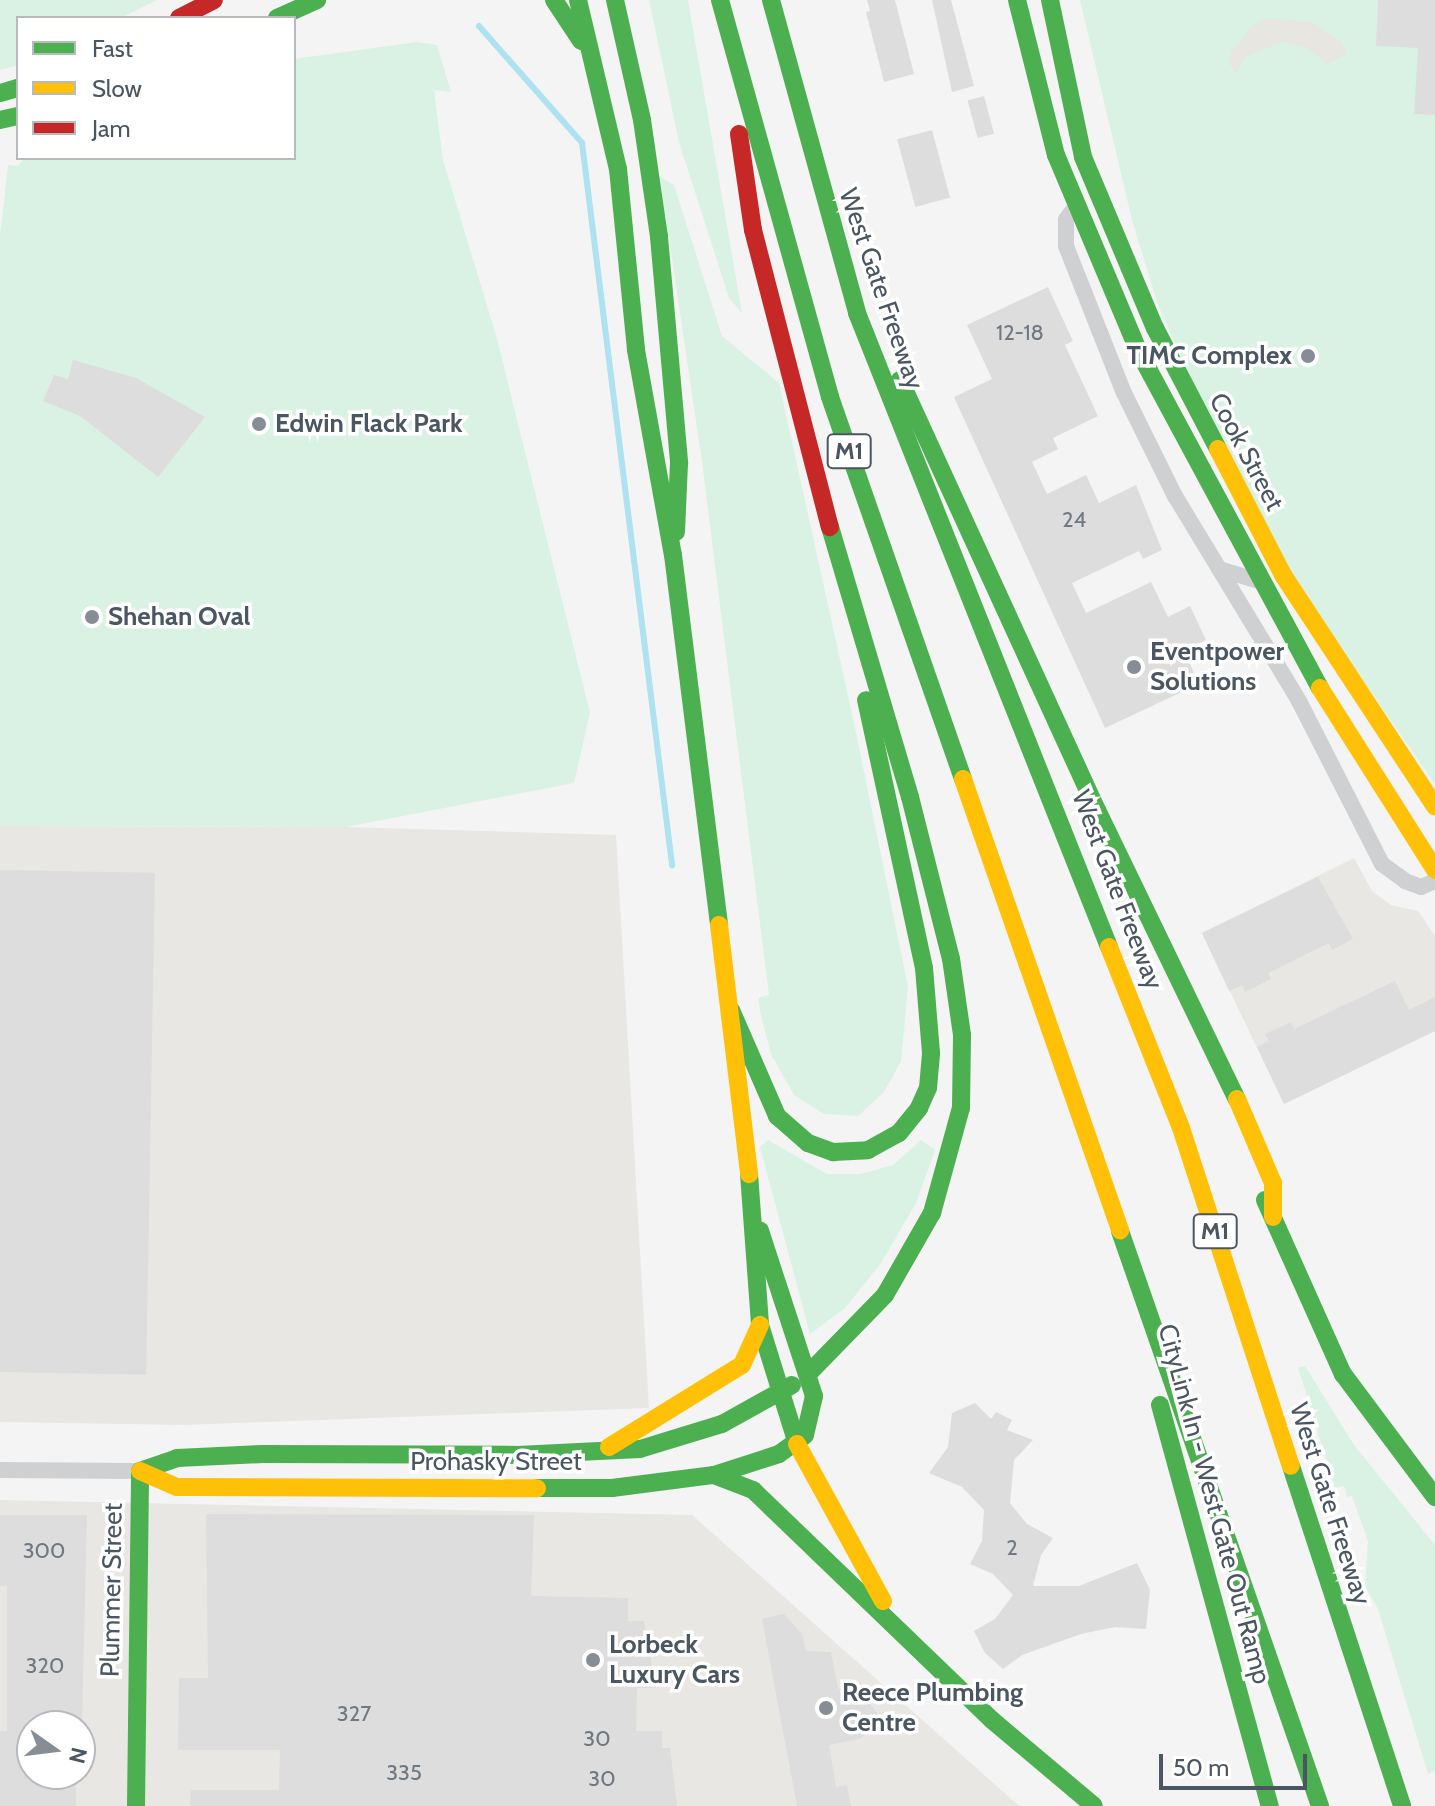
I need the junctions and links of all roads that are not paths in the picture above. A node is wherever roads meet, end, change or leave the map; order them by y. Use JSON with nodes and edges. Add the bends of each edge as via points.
{"nodes":[{"id":1,"x":214,"y":0,"type":"edge"},
{"id":2,"x":317,"y":0,"type":"edge"},
{"id":3,"x":554,"y":0,"type":"edge"},
{"id":4,"x":578,"y":0,"type":"edge"},
{"id":5,"x":615,"y":0,"type":"edge"},
{"id":6,"x":771,"y":0,"type":"edge"},
{"id":7,"x":1014,"y":0,"type":"edge"},
{"id":8,"x":1050,"y":0,"type":"edge"},
{"id":9,"x":720,"y":1,"type":"edge"},
{"id":10,"x":183,"y":16,"type":"edge"},
{"id":11,"x":281,"y":16,"type":"edge"},
{"id":12,"x":601,"y":83,"type":"junction"},
{"id":13,"x":1076,"y":206,"type":"junction"},
{"id":14,"x":874,"y":359,"type":"junction"},
{"id":15,"x":673,"y":555,"type":"junction"},
{"id":16,"x":1219,"y":569,"type":"junction"},
{"id":17,"x":1259,"y":581,"type":"junction"},
{"id":18,"x":855,"y":622,"type":"junction"},
{"id":19,"x":1000,"y":665,"type":"junction"},
{"id":20,"x":1435,"y":806,"type":"edge"},
{"id":21,"x":1435,"y":870,"type":"edge"},
{"id":22,"x":1435,"y":881,"type":"edge"},
{"id":23,"x":731,"y":1010,"type":"junction"},
{"id":24,"x":1111,"y":1214,"type":"junction"},
{"id":25,"x":1273,"y":1217,"type":"junction"},
{"id":26,"x":755,"y":1220,"type":"junction"},
{"id":27,"x":760,"y":1325,"type":"junction"},
{"id":28,"x":808,"y":1374,"type":"junction"},
{"id":29,"x":779,"y":1394,"type":"junction"},
{"id":30,"x":797,"y":1444,"type":"junction"},
{"id":31,"x":597,"y":1453,"type":"junction"},
{"id":32,"x":0,"y":1470,"type":"edge"},
{"id":33,"x":140,"y":1471,"type":"junction"},
{"id":34,"x":714,"y":1475,"type":"junction"},
{"id":35,"x":1435,"y":1497,"type":"edge"},
{"id":36,"x":924,"y":1652,"type":"junction"},
{"id":37,"x":136,"y":1806,"type":"edge"},
{"id":38,"x":1094,"y":1806,"type":"edge"},
{"id":39,"x":1270,"y":1806,"type":"edge"},
{"id":40,"x":1320,"y":1806,"type":"edge"},
{"id":41,"x":1402,"y":1806,"type":"edge"}],
"edges":[{"from":1,"to":10,"type":"main road"},
{"from":2,"to":11,"type":"main road"},
{"from":3,"to":12,"type":"main road","via":[[574,26]]},
{"from":4,"to":12,"type":"main road"},
{"from":5,"to":15,"type":"main road","via":[[642,120],[659,237],[679,463]]},
{"from":6,"to":14,"type":"main road","name":"West Gate Freeway","number":"M1","via":[[826,215]]},
{"from":7,"to":13,"type":"main road","name":"Cook Street","via":[[1056,155]]},
{"from":8,"to":20,"type":"main road","name":"Cook Street","via":[[1083,157],[1161,341],[1283,575]]},
{"from":9,"to":18,"type":"main road","via":[[753,230]]},
{"from":9,"to":24,"type":"main road","number":"M1","via":[[830,397]]},
{"from":12,"to":15,"type":"main road","via":[[618,169],[636,350]]},
{"from":13,"to":16,"type":"street","via":[[1066,220],[1064,238],[1102,342],[1175,496]]},
{"from":13,"to":17,"type":"main road","name":"Cook Street","via":[[1146,365]]},
{"from":14,"to":19,"type":"main road","name":"West Gate Freeway","number":"M1"},
{"from":14,"to":25,"type":"main road","via":[[900,380],[908,394],[1097,810],[1233,1089],[1273,1183]]},
{"from":15,"to":23,"type":"main road"},
{"from":16,"to":17,"type":"street"},
{"from":16,"to":22,"type":"street","via":[[1337,768],[1382,864],[1421,887]]},
{"from":17,"to":21,"type":"main road","name":"Cook Street","via":[[1354,747]]},
{"from":18,"to":23,"type":"main road","via":[[874,749],[924,968],[931,1053],[928,1088],[919,1108],[899,1133],[868,1150],[833,1152],[808,1143],[777,1116]]},
{"from":18,"to":28,"type":"main road","name":"Prohasky Street","via":[[898,753],[951,959],[963,1083],[950,1160],[920,1238],[885,1295]]},
{"from":19,"to":25,"type":"main road","via":[[1109,871]]},
{"from":19,"to":41,"type":"main road","name":"West Gate Freeway","number":"M1","via":[[1181,1128]]},
{"from":23,"to":26,"type":"main road"},
{"from":24,"to":39,"type":"main road","name":"CityLink In - West Gate Out Ramp","number":"M1"},
{"from":24,"to":40,"type":"main road","number":"M1"},
{"from":25,"to":35,"type":"main road","via":[[1343,1374]]},
{"from":26,"to":27,"type":"main road"},
{"from":26,"to":28,"type":"main road"},
{"from":27,"to":29,"type":"main road"},
{"from":27,"to":31,"type":"main road","via":[[742,1365]]},
{"from":28,"to":29,"type":"main road","name":"Prohasky Street"},
{"from":28,"to":30,"type":"main road","via":[[814,1396],[810,1425]]},
{"from":29,"to":30,"type":"main road"},
{"from":29,"to":31,"type":"main road","name":"Prohasky Street","via":[[694,1436]]},
{"from":30,"to":34,"type":"main road","name":"Prohasky Street"},
{"from":30,"to":36,"type":"main road","via":[[855,1558]]},
{"from":31,"to":33,"type":"main road","name":"Prohasky Street","via":[[263,1454],[177,1458]]},
{"from":32,"to":33,"type":"street","name":"Prohasky Street"},
{"from":33,"to":34,"type":"main road","name":"Prohasky Street","via":[[177,1487],[359,1489],[612,1488]]},
{"from":33,"to":37,"type":"main road","name":"Plummer Street"},
{"from":34,"to":36,"type":"main road","via":[[753,1490]]},
{"from":36,"to":38,"type":"main road","via":[[992,1720]]}]}
